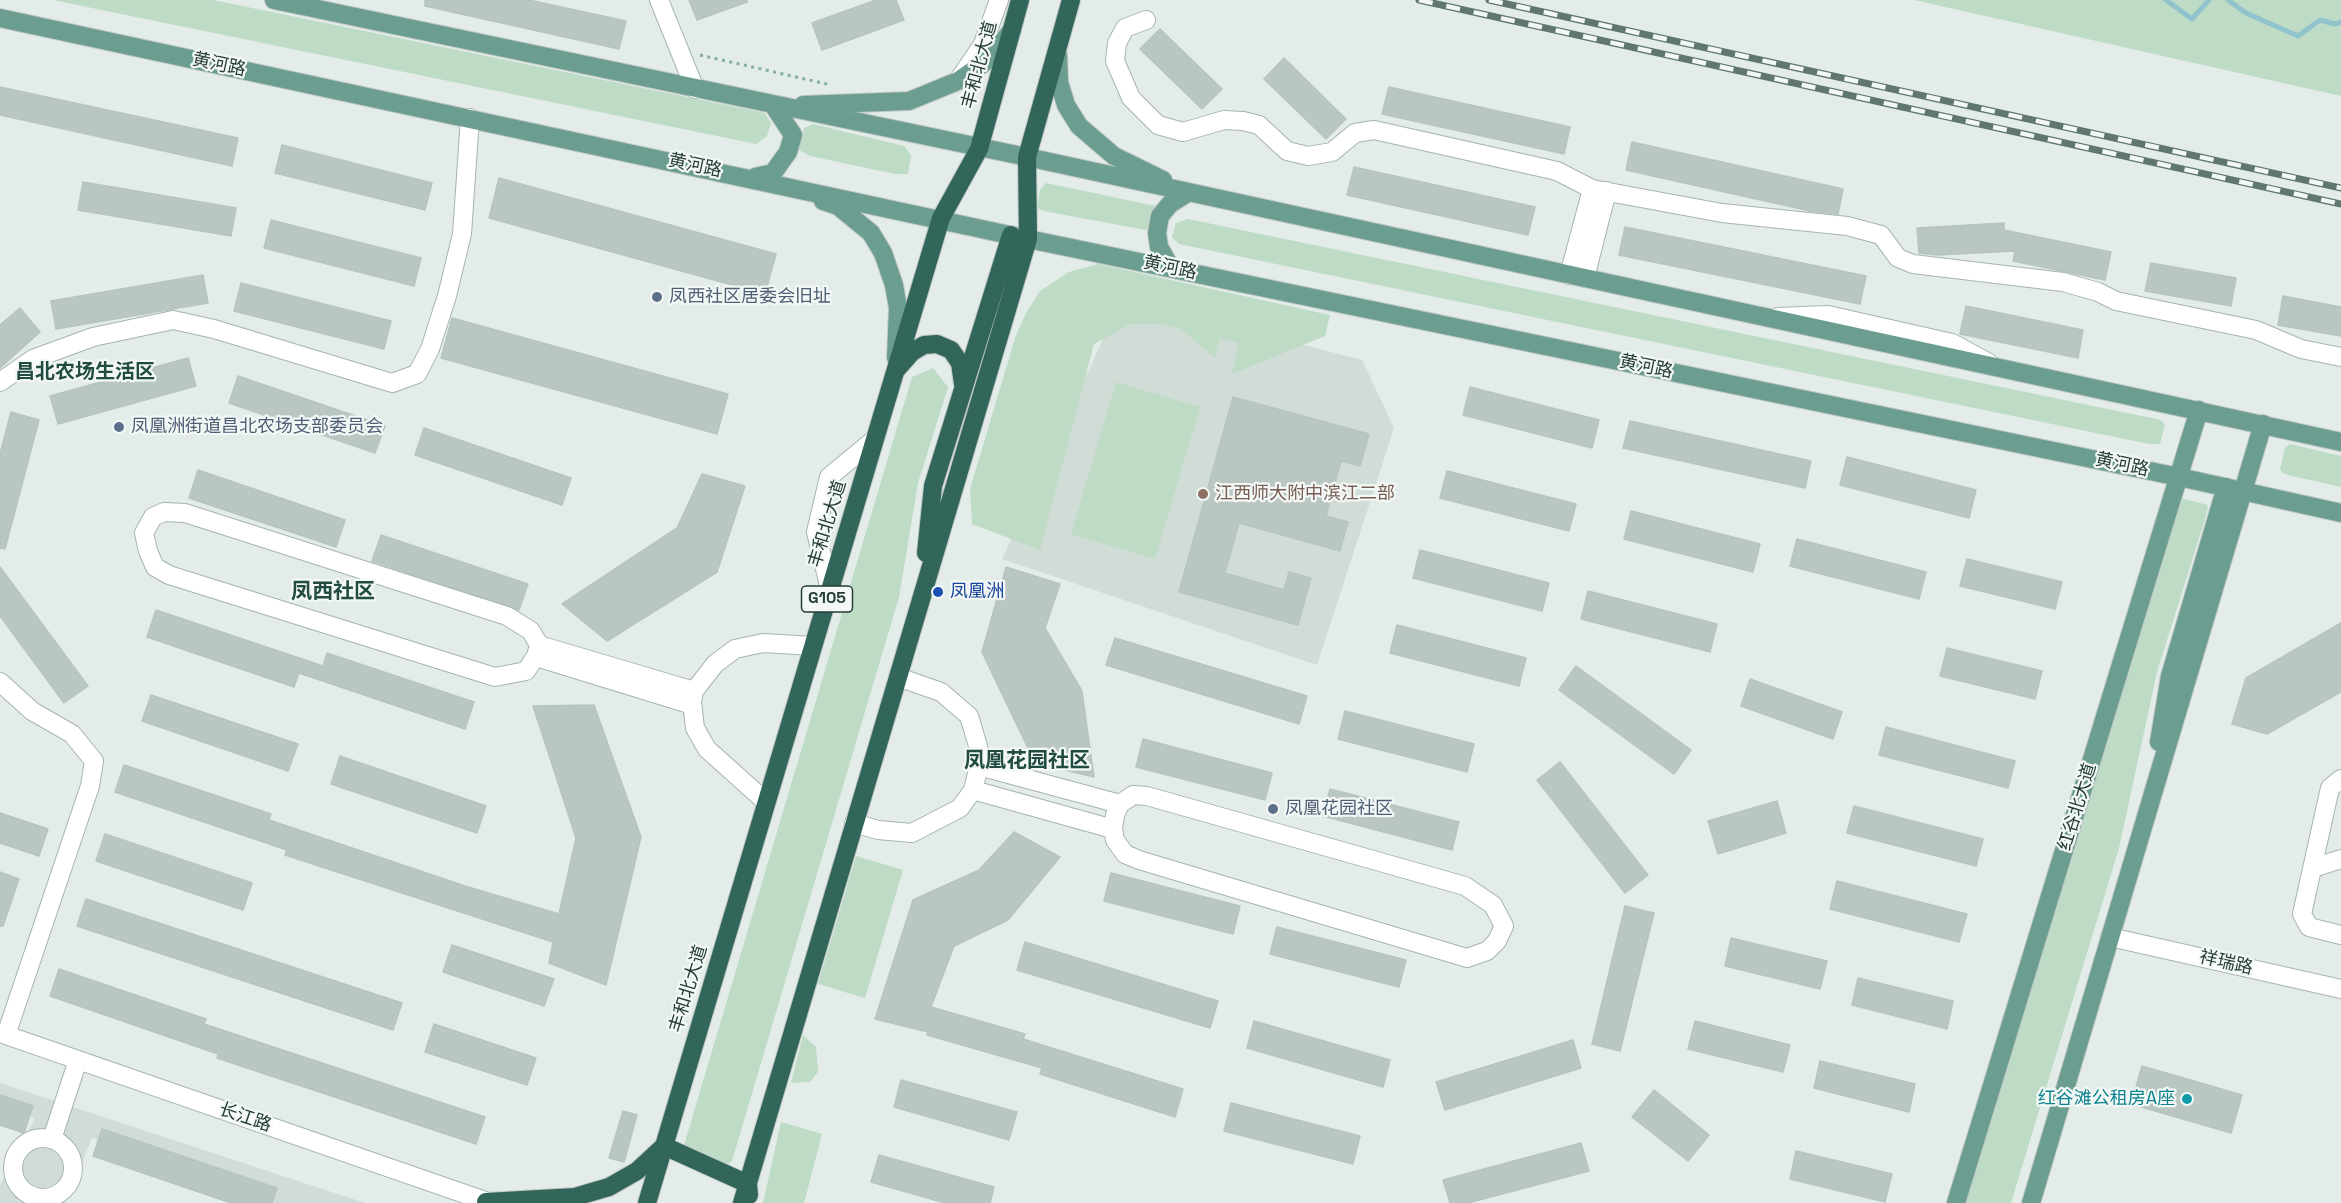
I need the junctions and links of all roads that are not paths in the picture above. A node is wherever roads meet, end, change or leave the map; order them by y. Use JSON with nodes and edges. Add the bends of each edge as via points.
{"nodes":[{"id":1,"x":274,"y":0,"type":"edge"},
{"id":2,"x":659,"y":0,"type":"edge"},
{"id":3,"x":999,"y":0,"type":"edge"},
{"id":4,"x":1020,"y":0,"type":"edge"},
{"id":5,"x":1071,"y":0,"type":"edge"},
{"id":6,"x":0,"y":18,"type":"edge"},
{"id":7,"x":1146,"y":20,"type":"dead end"},
{"id":8,"x":1012,"y":30,"type":"junction"},
{"id":9,"x":1057,"y":48,"type":"junction"},
{"id":10,"x":958,"y":81,"type":"junction"},
{"id":11,"x":695,"y":89,"type":"junction"},
{"id":12,"x":774,"y":106,"type":"junction"},
{"id":13,"x":470,"y":118,"type":"junction"},
{"id":14,"x":979,"y":149,"type":"junction"},
{"id":15,"x":1027,"y":157,"type":"junction"},
{"id":16,"x":750,"y":177,"type":"junction"},
{"id":17,"x":1599,"y":190,"type":"junction"},
{"id":18,"x":1189,"y":192,"type":"junction"},
{"id":19,"x":941,"y":218,"type":"junction"},
{"id":20,"x":1019,"y":237,"type":"junction"},
{"id":21,"x":1171,"y":268,"type":"junction"},
{"id":22,"x":1577,"y":277,"type":"junction"},
{"id":23,"x":2341,"y":357,"type":"edge"},
{"id":24,"x":896,"y":370,"type":"junction"},
{"id":25,"x":0,"y":382,"type":"edge"},
{"id":26,"x":964,"y":389,"type":"junction"},
{"id":27,"x":2199,"y":410,"type":"junction"},
{"id":28,"x":2263,"y":424,"type":"junction"},
{"id":29,"x":874,"y":439,"type":"junction"},
{"id":30,"x":2341,"y":442,"type":"edge"},
{"id":31,"x":2179,"y":477,"type":"junction"},
{"id":32,"x":2226,"y":487,"type":"junction"},
{"id":33,"x":2244,"y":491,"type":"junction"},
{"id":34,"x":2341,"y":513,"type":"edge"},
{"id":35,"x":830,"y":589,"type":"junction"},
{"id":36,"x":920,"y":603,"type":"junction"},
{"id":37,"x":813,"y":646,"type":"junction"},
{"id":38,"x":538,"y":651,"type":"junction"},
{"id":39,"x":898,"y":677,"type":"junction"},
{"id":40,"x":0,"y":682,"type":"edge"},
{"id":41,"x":693,"y":698,"type":"junction"},
{"id":42,"x":979,"y":766,"type":"junction"},
{"id":43,"x":2341,"y":779,"type":"edge"},
{"id":44,"x":973,"y":790,"type":"junction"},
{"id":45,"x":766,"y":802,"type":"junction"},
{"id":46,"x":1120,"y":804,"type":"junction"},
{"id":47,"x":854,"y":823,"type":"junction"},
{"id":48,"x":2144,"y":827,"type":"junction"},
{"id":49,"x":1113,"y":828,"type":"junction"},
{"id":50,"x":2341,"y":860,"type":"edge"},
{"id":51,"x":2313,"y":867,"type":"junction"},
{"id":52,"x":2341,"y":935,"type":"edge"},
{"id":53,"x":2110,"y":937,"type":"junction"},
{"id":54,"x":2341,"y":989,"type":"edge"},
{"id":55,"x":3,"y":1034,"type":"edge"},
{"id":56,"x":78,"y":1060,"type":"junction"},
{"id":57,"x":52,"y":1139,"type":"junction"},
{"id":58,"x":664,"y":1146,"type":"junction"},
{"id":59,"x":748,"y":1184,"type":"junction"},
{"id":60,"x":23,"y":1198,"type":"edge"},
{"id":61,"x":489,"y":1202,"type":"edge"},
{"id":62,"x":647,"y":1203,"type":"edge"},
{"id":63,"x":742,"y":1203,"type":"edge"},
{"id":64,"x":751,"y":1203,"type":"edge"},
{"id":65,"x":1956,"y":1203,"type":"edge"},
{"id":66,"x":2031,"y":1203,"type":"edge"}],
"edges":[{"from":1,"to":11,"type":"main road"},
{"from":2,"to":11,"type":"street"},
{"from":3,"to":10,"type":"street","via":[[983,44]]},
{"from":4,"to":8,"type":"highway","name":"丰和北大道","number":"G105"},
{"from":5,"to":9,"type":"highway"},
{"from":6,"to":13,"type":"main road","name":"黄河路"},
{"from":7,"to":17,"type":"street","via":[[1125,28],[1117,44],[1115,61],[1131,98],[1158,125],[1183,132],[1224,120],[1243,121],[1259,125],[1287,150],[1308,156],[1332,152],[1356,133],[1374,130],[1557,171]]},
{"from":8,"to":10,"type":"main road","via":[[988,60]]},
{"from":8,"to":14,"type":"highway","name":"丰和北大道","number":"G105"},
{"from":9,"to":15,"type":"highway"},
{"from":9,"to":18,"type":"main road","via":[[1059,82],[1066,105],[1079,126],[1114,156]]},
{"from":10,"to":12,"type":"main road","via":[[909,101]]},
{"from":11,"to":12,"type":"main road"},
{"from":12,"to":14,"type":"main road"},
{"from":12,"to":16,"type":"main road","via":[[793,135],[788,152],[773,173]]},
{"from":13,"to":16,"type":"main road","name":"黄河路"},
{"from":13,"to":25,"type":"street","via":[[462,234],[434,339],[417,374],[392,383],[173,320],[93,337],[33,359]]},
{"from":14,"to":15,"type":"main road"},
{"from":14,"to":19,"type":"highway","name":"丰和北大道","number":"G105"},
{"from":15,"to":18,"type":"main road"},
{"from":15,"to":20,"type":"highway"},
{"from":16,"to":19,"type":"main road","name":"黄河路"},
{"from":16,"to":24,"type":"main road","via":[[838,206],[871,232],[894,285],[898,308]]},
{"from":17,"to":22,"type":"street"},
{"from":17,"to":23,"type":"street","via":[[1722,213],[1847,226],[1881,235],[1898,258],[1912,264],[2063,282],[2116,301],[2256,330],[2301,349]]},
{"from":18,"to":21,"type":"main road","via":[[1160,216],[1159,247]]},
{"from":18,"to":22,"type":"main road"},
{"from":19,"to":20,"type":"main road","name":"黄河路"},
{"from":19,"to":24,"type":"highway","name":"丰和北大道","number":"G105"},
{"from":20,"to":21,"type":"main road","name":"黄河路"},
{"from":20,"to":26,"type":"highway"},
{"from":20,"to":36,"type":"highway"},
{"from":21,"to":31,"type":"main road","name":"黄河路"},
{"from":22,"to":27,"type":"main road"},
{"from":24,"to":26,"type":"highway","via":[[912,352],[924,345],[937,344],[956,356]]},
{"from":24,"to":29,"type":"highway","name":"丰和北大道","number":"G105"},
{"from":26,"to":36,"type":"highway","via":[[933,486]]},
{"from":27,"to":28,"type":"main road"},
{"from":27,"to":31,"type":"main road","name":"红谷北大道"},
{"from":28,"to":30,"type":"main road"},
{"from":28,"to":33,"type":"main road"},
{"from":29,"to":35,"type":"highway","name":"丰和北大道","number":"G105"},
{"from":29,"to":35,"type":"street","via":[[829,477],[816,532]]},
{"from":31,"to":32,"type":"main road","name":"黄河路"},
{"from":31,"to":65,"type":"main road","name":"红谷北大道"},
{"from":32,"to":33,"type":"main road","name":"黄河路"},
{"from":32,"to":48,"type":"main road","via":[[2170,676]]},
{"from":33,"to":34,"type":"main road","name":"黄河路"},
{"from":33,"to":48,"type":"main road"},
{"from":35,"to":37,"type":"highway","name":"丰和北大道","number":"G105"},
{"from":36,"to":39,"type":"highway"},
{"from":37,"to":41,"type":"street","via":[[763,643],[735,649],[715,664]]},
{"from":37,"to":45,"type":"highway","name":"丰和北大道","number":"G105"},
{"from":38,"to":38,"type":"street","via":[[531,631],[507,616],[184,513],[164,512],[153,517],[144,533],[155,567],[169,575],[495,677],[526,670]]},
{"from":38,"to":41,"type":"street"},
{"from":39,"to":42,"type":"street","via":[[941,692],[969,716]]},
{"from":39,"to":47,"type":"highway"},
{"from":40,"to":55,"type":"street","via":[[32,711],[72,734],[94,761],[90,786]]},
{"from":41,"to":45,"type":"street","via":[[695,728],[707,748]]},
{"from":42,"to":44,"type":"street"},
{"from":42,"to":46,"type":"street"},
{"from":43,"to":51,"type":"street","via":[[2330,788]]},
{"from":44,"to":47,"type":"street","via":[[960,808],[912,833]]},
{"from":44,"to":49,"type":"street"},
{"from":45,"to":58,"type":"highway","name":"丰和北大道","number":"G105"},
{"from":46,"to":49,"type":"street"},
{"from":46,"to":49,"type":"street","via":[[1133,795],[1147,796],[1465,886],[1493,905],[1504,926],[1487,951],[1467,958],[1139,860],[1125,854],[1115,840]]},
{"from":47,"to":59,"type":"highway"},
{"from":48,"to":53,"type":"main road"},
{"from":50,"to":51,"type":"street"},
{"from":51,"to":52,"type":"street","via":[[2302,914],[2309,927]]},
{"from":53,"to":54,"type":"street","name":"祥瑞路"},
{"from":53,"to":66,"type":"main road"},
{"from":55,"to":56,"type":"street","name":"长江路"},
{"from":56,"to":57,"type":"street"},
{"from":56,"to":61,"type":"street","name":"长江路"},
{"from":57,"to":60,"type":"street","via":[[34,1139],[18,1150],[12,1167]]},
{"from":57,"to":60,"type":"street","via":[[69,1151],[73,1161],[70,1182],[55,1195]]},
{"from":58,"to":59,"type":"highway"},
{"from":58,"to":61,"type":"highway","via":[[637,1171],[609,1187],[575,1197]]},
{"from":58,"to":62,"type":"highway","name":"丰和北大道","number":"G105"},
{"from":59,"to":63,"type":"highway"},
{"from":59,"to":64,"type":"highway"}]}
